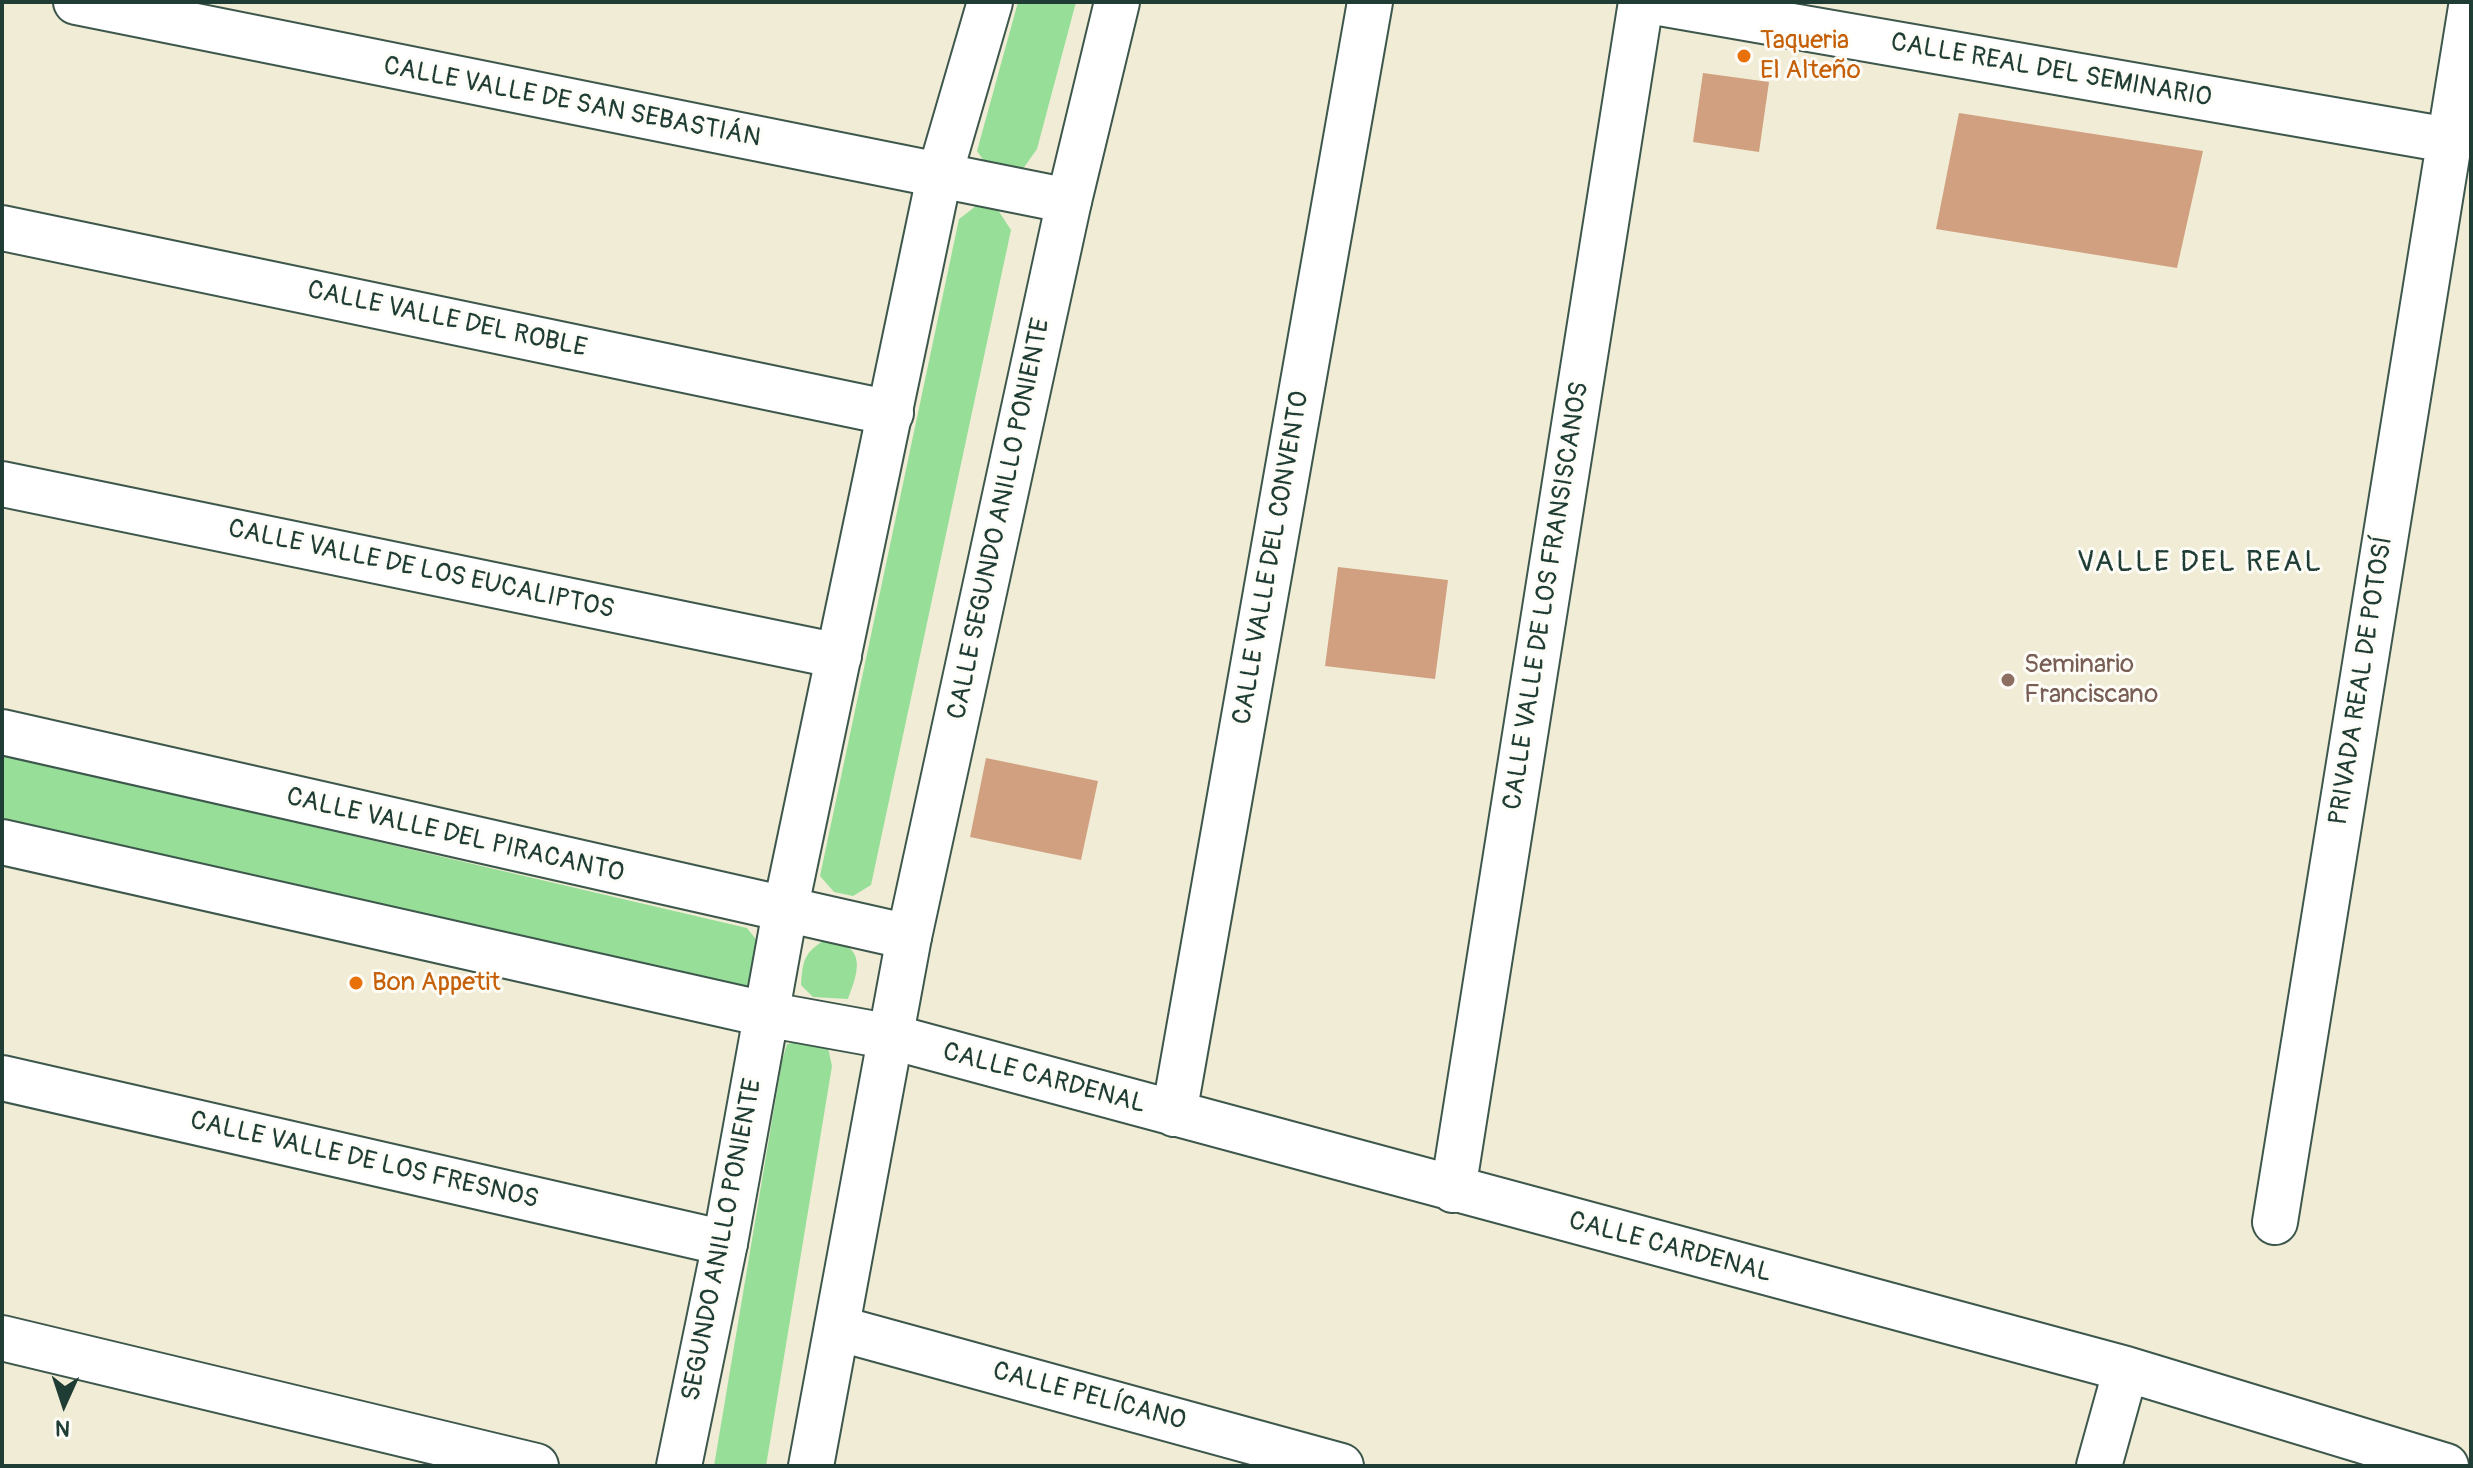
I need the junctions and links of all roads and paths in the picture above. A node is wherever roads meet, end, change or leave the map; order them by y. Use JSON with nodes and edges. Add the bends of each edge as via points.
{"nodes":[{"id":1,"x":76,"y":2,"type":"edge"},
{"id":2,"x":990,"y":2,"type":"edge"},
{"id":3,"x":1117,"y":2,"type":"edge"},
{"id":4,"x":1370,"y":2,"type":"edge"},
{"id":5,"x":1641,"y":2,"type":"edge"},
{"id":6,"x":1654,"y":2,"type":"edge"},
{"id":7,"x":2471,"y":7,"type":"edge"},
{"id":8,"x":2448,"y":140,"type":"junction"},
{"id":9,"x":939,"y":177,"type":"junction"},
{"id":10,"x":1069,"y":201,"type":"junction"},
{"id":11,"x":2,"y":228,"type":"edge"},
{"id":12,"x":891,"y":413,"type":"junction"},
{"id":13,"x":2,"y":484,"type":"edge"},
{"id":14,"x":839,"y":656,"type":"junction"},
{"id":15,"x":2,"y":732,"type":"edge"},
{"id":16,"x":2,"y":842,"type":"edge"},
{"id":17,"x":785,"y":911,"type":"junction"},
{"id":18,"x":909,"y":937,"type":"junction"},
{"id":19,"x":765,"y":1014,"type":"junction"},
{"id":20,"x":892,"y":1037,"type":"junction"},
{"id":21,"x":2,"y":1078,"type":"edge"},
{"id":22,"x":1174,"y":1114,"type":"junction"},
{"id":23,"x":1453,"y":1190,"type":"junction"},
{"id":24,"x":2275,"y":1222,"type":"dead end"},
{"id":25,"x":725,"y":1243,"type":"junction"},
{"id":26,"x":837,"y":1328,"type":"junction"},
{"id":27,"x":2,"y":1338,"type":"edge"},
{"id":28,"x":2126,"y":1369,"type":"junction"},
{"id":29,"x":536,"y":1466,"type":"edge"},
{"id":30,"x":679,"y":1466,"type":"edge"},
{"id":31,"x":811,"y":1466,"type":"edge"},
{"id":32,"x":1341,"y":1466,"type":"edge"},
{"id":33,"x":2099,"y":1466,"type":"edge"},
{"id":34,"x":2446,"y":1466,"type":"edge"}],
"edges":[{"from":1,"to":9,"type":"street","name":"CALLE VALLE DE SAN SEBASTIÁN"},
{"from":2,"to":9,"type":"street"},
{"from":3,"to":10,"type":"street","name":"CALLE SEGUNDO ANILLO PONIENTE"},
{"from":4,"to":22,"type":"street","name":"CALLE VALLE DEL CONVENTO"},
{"from":5,"to":23,"type":"street","name":"CALLE VALLE DE LOS FRANSISCANOS"},
{"from":6,"to":8,"type":"street","name":"CALLE REAL DEL SEMINARIO"},
{"from":7,"to":8,"type":"street","name":"PRIVADA REAL DE POTOSÍ"},
{"from":8,"to":24,"type":"street","name":"PRIVADA REAL DE POTOSÍ"},
{"from":9,"to":10,"type":"street","name":"CALLE VALLE DE SAN SEBASTIÁN"},
{"from":9,"to":12,"type":"street"},
{"from":10,"to":18,"type":"street","name":"CALLE SEGUNDO ANILLO PONIENTE"},
{"from":11,"to":12,"type":"street","name":"CALLE VALLE DEL ROBLE"},
{"from":12,"to":14,"type":"street"},
{"from":13,"to":14,"type":"street","name":"CALLE VALLE DE LOS EUCALIPTOS"},
{"from":14,"to":17,"type":"street"},
{"from":15,"to":17,"type":"street","name":"CALLE VALLE DEL PIRACANTO"},
{"from":16,"to":19,"type":"street"},
{"from":17,"to":18,"type":"street","name":"CALLE VALLE DEL PIRACANTO"},
{"from":17,"to":19,"type":"street"},
{"from":18,"to":20,"type":"street","name":"CALLE SEGUNDO ANILLO PONIENTE"},
{"from":19,"to":20,"type":"street"},
{"from":19,"to":25,"type":"street","name":"SEGUNDO ANILLO PONIENTE"},
{"from":20,"to":22,"type":"street","name":"CALLE CARDENAL"},
{"from":20,"to":26,"type":"street"},
{"from":21,"to":25,"type":"street","name":"CALLE VALLE DE LOS FRESNOS"},
{"from":22,"to":23,"type":"street","name":"CALLE CARDENAL"},
{"from":23,"to":28,"type":"street","name":"CALLE CARDENAL"},
{"from":25,"to":30,"type":"street","name":"SEGUNDO ANILLO PONIENTE"},
{"from":26,"to":31,"type":"street"},
{"from":26,"to":32,"type":"street","name":"CALLE PELÍCANO"},
{"from":27,"to":29,"type":"street"},
{"from":28,"to":33,"type":"street"},
{"from":28,"to":34,"type":"street","name":"CALLE CARDENAL"}]}
